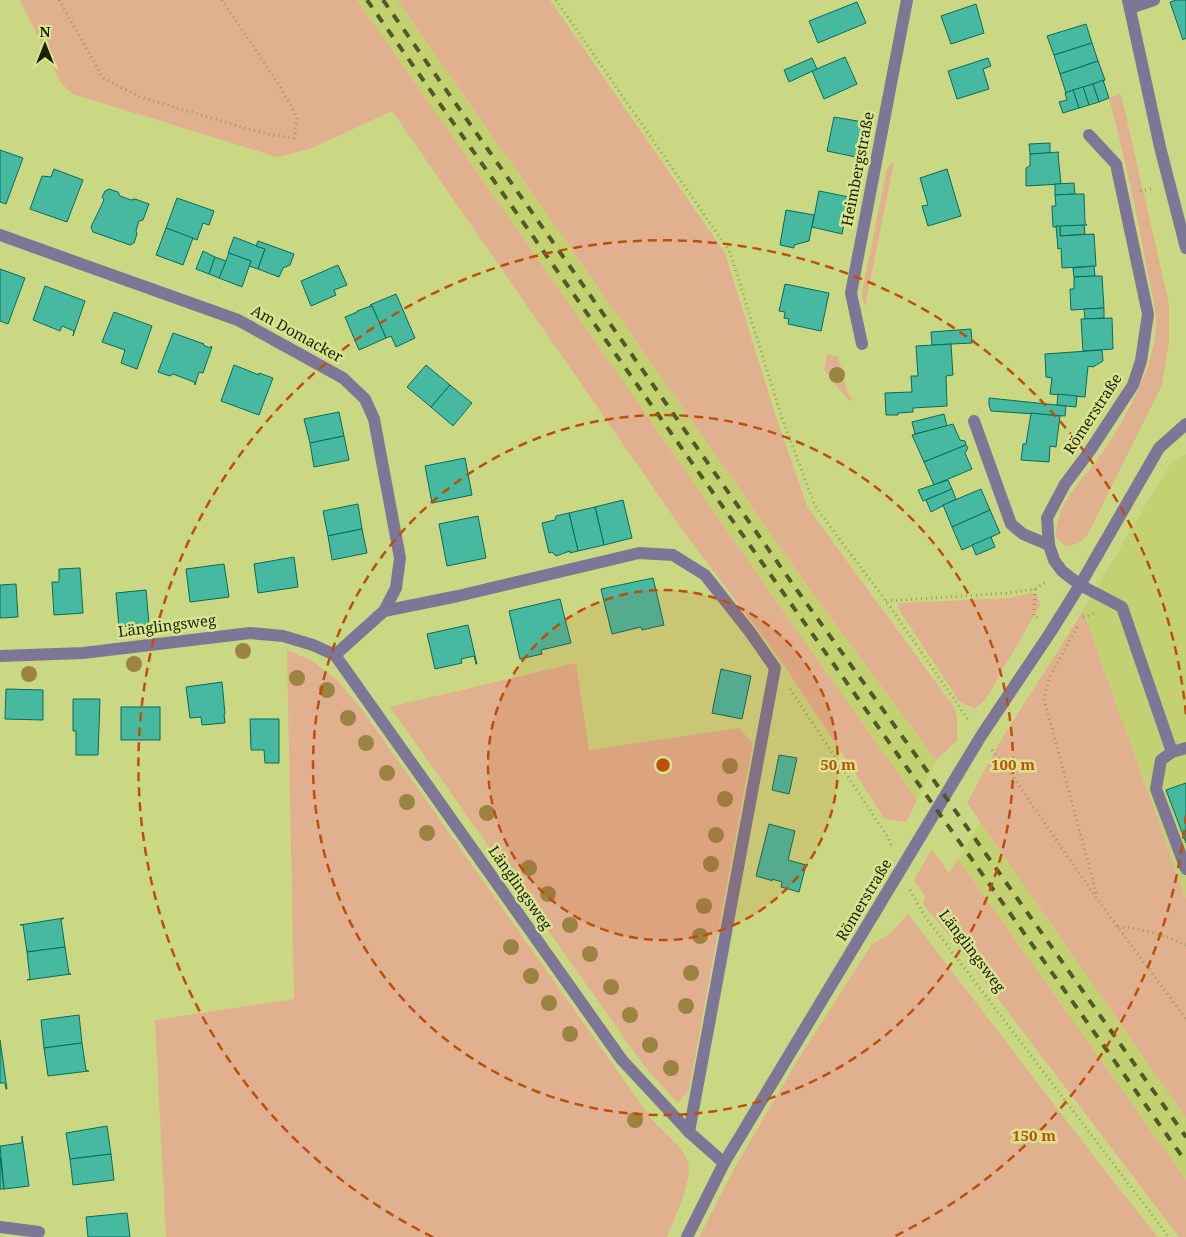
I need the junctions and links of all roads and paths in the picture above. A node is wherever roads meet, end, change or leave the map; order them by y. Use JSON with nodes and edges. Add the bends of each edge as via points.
{"nodes":[{"id":1,"x":59,"y":0,"type":"edge"},
{"id":2,"x":222,"y":0,"type":"edge"},
{"id":3,"x":556,"y":0,"type":"edge"},
{"id":4,"x":908,"y":0,"type":"edge"},
{"id":5,"x":1154,"y":0,"type":"edge"},
{"id":6,"x":1129,"y":4,"type":"edge"},
{"id":7,"x":1089,"y":135,"type":"dead end"},
{"id":8,"x":1170,"y":185,"type":"junction"},
{"id":9,"x":1123,"y":195,"type":"junction"},
{"id":10,"x":0,"y":235,"type":"edge"},
{"id":11,"x":1186,"y":248,"type":"edge"},
{"id":12,"x":862,"y":344,"type":"dead end"},
{"id":13,"x":974,"y":421,"type":"dead end"},
{"id":14,"x":1186,"y":424,"type":"edge"},
{"id":15,"x":1049,"y":545,"type":"junction"},
{"id":16,"x":1062,"y":571,"type":"junction"},
{"id":17,"x":1080,"y":585,"type":"junction"},
{"id":18,"x":886,"y":601,"type":"junction"},
{"id":19,"x":1122,"y":607,"type":"junction"},
{"id":20,"x":384,"y":611,"type":"junction"},
{"id":21,"x":335,"y":655,"type":"junction"},
{"id":22,"x":0,"y":656,"type":"edge"},
{"id":23,"x":775,"y":668,"type":"junction"},
{"id":24,"x":981,"y":736,"type":"junction"},
{"id":25,"x":1186,"y":748,"type":"edge"},
{"id":26,"x":1172,"y":752,"type":"junction"},
{"id":27,"x":1186,"y":869,"type":"edge"},
{"id":28,"x":900,"y":871,"type":"junction"},
{"id":29,"x":1098,"y":899,"type":"junction"},
{"id":30,"x":1118,"y":927,"type":"junction"},
{"id":31,"x":1186,"y":945,"type":"edge"},
{"id":32,"x":1186,"y":1019,"type":"edge"},
{"id":33,"x":689,"y":1132,"type":"junction"},
{"id":34,"x":724,"y":1163,"type":"junction"},
{"id":35,"x":0,"y":1227,"type":"edge"},
{"id":36,"x":39,"y":1232,"type":"dead end"},
{"id":37,"x":687,"y":1237,"type":"edge"},
{"id":38,"x":1169,"y":1237,"type":"edge"}],
"edges":[{"from":1,"to":2,"type":"path","via":[[103,78],[140,97],[266,134],[294,138],[297,117]]},
{"from":3,"to":18,"type":"path","via":[[730,252],[780,415],[815,506]]},
{"from":4,"to":12,"type":"street","name":"Heimbergstraße","via":[[851,293]]},
{"from":5,"to":6,"type":"street"},
{"from":6,"to":8,"type":"street"},
{"from":7,"to":9,"type":"street","name":"Römerstraße","via":[[1116,164]]},
{"from":8,"to":9,"type":"path"},
{"from":8,"to":11,"type":"street"},
{"from":9,"to":15,"type":"street","name":"Römerstraße","via":[[1148,314],[1141,360],[1133,385],[1065,484],[1047,518]]},
{"from":10,"to":20,"type":"street","name":"Am Domacker","via":[[238,320],[343,378],[365,399],[374,419],[400,558],[396,588]]},
{"from":13,"to":15,"type":"street","via":[[1011,524],[1023,534]]},
{"from":14,"to":17,"type":"street","name":"Römerstraße","via":[[1158,448]]},
{"from":15,"to":16,"type":"street","name":"Römerstraße"},
{"from":16,"to":17,"type":"street","name":"Römerstraße"},
{"from":16,"to":18,"type":"path","via":[[1035,588],[1009,593]]},
{"from":17,"to":19,"type":"street"},
{"from":17,"to":24,"type":"street","name":"Römerstraße"},
{"from":18,"to":24,"type":"path"},
{"from":19,"to":26,"type":"street"},
{"from":19,"to":29,"type":"path","via":[[1083,616],[1049,678],[1044,699]]},
{"from":20,"to":21,"type":"street"},
{"from":20,"to":23,"type":"street","via":[[639,553],[673,555],[705,575]]},
{"from":21,"to":22,"type":"street","name":"Länglingsweg","via":[[283,636],[250,633],[83,653]]},
{"from":21,"to":33,"type":"street","name":"Länglingsweg","via":[[622,1060]]},
{"from":23,"to":28,"type":"path","name":"Länglingsweg","via":[[889,839]]},
{"from":23,"to":33,"type":"street"},
{"from":24,"to":28,"type":"street","name":"Römerstraße"},
{"from":24,"to":29,"type":"path"},
{"from":25,"to":26,"type":"street"},
{"from":26,"to":27,"type":"street","via":[[1161,760],[1156,788]]},
{"from":28,"to":34,"type":"street","name":"Römerstraße"},
{"from":28,"to":38,"type":"path","name":"Länglingsweg","via":[[924,915]]},
{"from":29,"to":30,"type":"path"},
{"from":30,"to":31,"type":"path","via":[[1134,928]]},
{"from":30,"to":32,"type":"path"},
{"from":33,"to":34,"type":"street","name":"Länglingsweg"},
{"from":34,"to":37,"type":"street","name":"Römerstraße"},
{"from":35,"to":36,"type":"street"}]}
